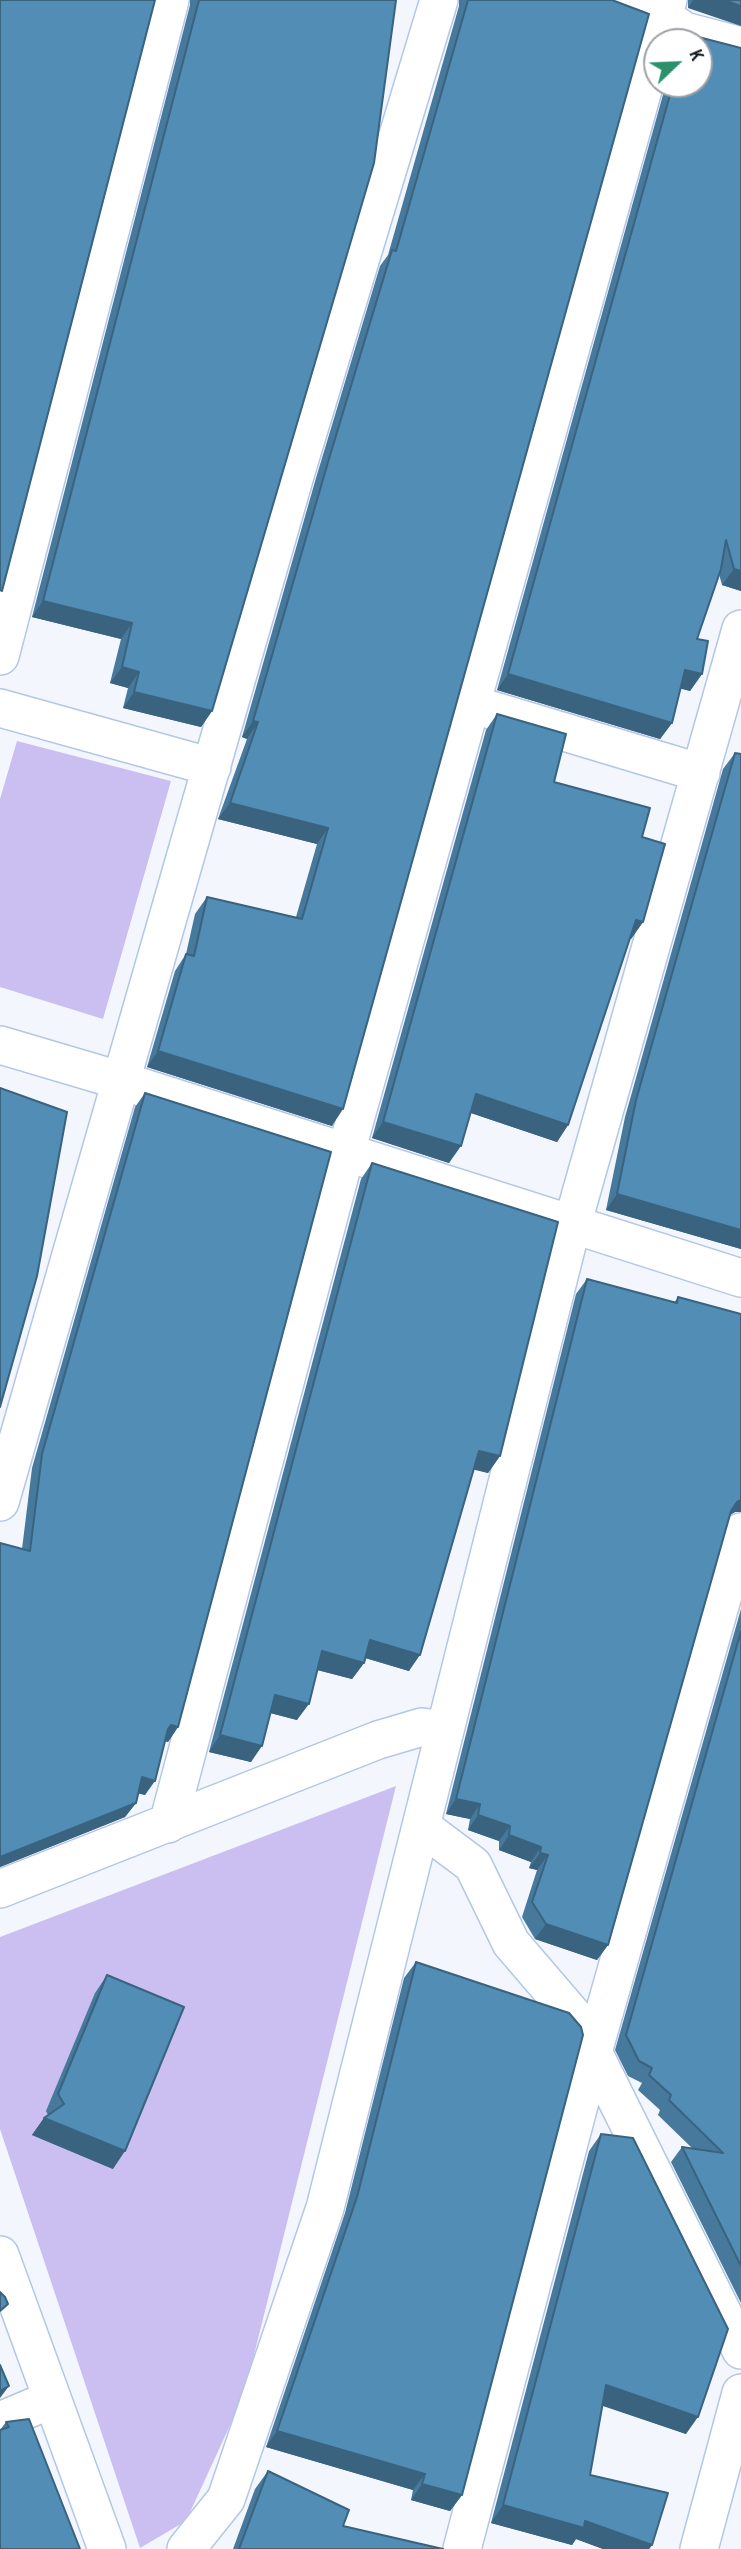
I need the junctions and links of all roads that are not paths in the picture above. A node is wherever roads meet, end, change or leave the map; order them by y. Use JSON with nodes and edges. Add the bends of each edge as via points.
{"nodes":[{"id":1,"x":170,"y":0,"type":"edge"},
{"id":2,"x":439,"y":0,"type":"edge"},
{"id":3,"x":611,"y":0,"type":"edge"},
{"id":4,"x":666,"y":9,"type":"edge"},
{"id":5,"x":741,"y":46,"type":"edge"},
{"id":6,"x":741,"y":629,"type":"edge"},
{"id":7,"x":0,"y":656,"type":"edge"},
{"id":8,"x":471,"y":704,"type":"junction"},
{"id":9,"x":0,"y":708,"type":"edge"},
{"id":10,"x":726,"y":735,"type":"edge"},
{"id":11,"x":212,"y":767,"type":"junction"},
{"id":12,"x":701,"y":773,"type":"junction"},
{"id":13,"x":0,"y":1045,"type":"edge"},
{"id":14,"x":122,"y":1081,"type":"junction"},
{"id":15,"x":346,"y":1152,"type":"junction"},
{"id":16,"x":572,"y":1225,"type":"junction"},
{"id":17,"x":741,"y":1278,"type":"edge"},
{"id":18,"x":0,"y":1502,"type":"edge"},
{"id":19,"x":741,"y":1532,"type":"edge"},
{"id":20,"x":445,"y":1730,"type":"junction"},
{"id":21,"x":168,"y":1824,"type":"junction"},
{"id":22,"x":421,"y":1826,"type":"junction"},
{"id":23,"x":0,"y":1889,"type":"edge"},
{"id":24,"x":593,"y":2052,"type":"junction"},
{"id":25,"x":0,"y":2255,"type":"edge"},
{"id":26,"x":741,"y":2350,"type":"edge"},
{"id":27,"x":741,"y":2393,"type":"edge"},
{"id":28,"x":52,"y":2399,"type":"junction"},
{"id":29,"x":0,"y":2421,"type":"edge"},
{"id":30,"x":107,"y":2549,"type":"edge"},
{"id":31,"x":186,"y":2549,"type":"edge"},
{"id":32,"x":462,"y":2549,"type":"edge"},
{"id":33,"x":699,"y":2549,"type":"edge"}],
"edges":[{"from":1,"to":7,"type":"street"},
{"from":2,"to":11,"type":"street"},
{"from":3,"to":4,"type":"street"},
{"from":4,"to":5,"type":"street","via":[[684,32]]},
{"from":4,"to":8,"type":"street"},
{"from":6,"to":10,"type":"street"},
{"from":8,"to":12,"type":"street"},
{"from":8,"to":15,"type":"street"},
{"from":9,"to":11,"type":"street"},
{"from":10,"to":12,"type":"street"},
{"from":11,"to":14,"type":"street"},
{"from":12,"to":16,"type":"street"},
{"from":13,"to":14,"type":"street"},
{"from":14,"to":15,"type":"street"},
{"from":14,"to":18,"type":"street"},
{"from":15,"to":16,"type":"street"},
{"from":15,"to":21,"type":"street"},
{"from":16,"to":17,"type":"street"},
{"from":16,"to":20,"type":"street"},
{"from":19,"to":24,"type":"street"},
{"from":20,"to":21,"type":"street","via":[[422,1727],[378,1740]]},
{"from":20,"to":22,"type":"street"},
{"from":21,"to":23,"type":"street"},
{"from":22,"to":24,"type":"street","via":[[474,1865],[512,1944],[589,2034]]},
{"from":22,"to":31,"type":"street","via":[[325,2208],[226,2500]]},
{"from":24,"to":26,"type":"street"},
{"from":24,"to":32,"type":"street"},
{"from":25,"to":28,"type":"street"},
{"from":27,"to":33,"type":"street"},
{"from":28,"to":29,"type":"street"},
{"from":28,"to":30,"type":"street"}]}
